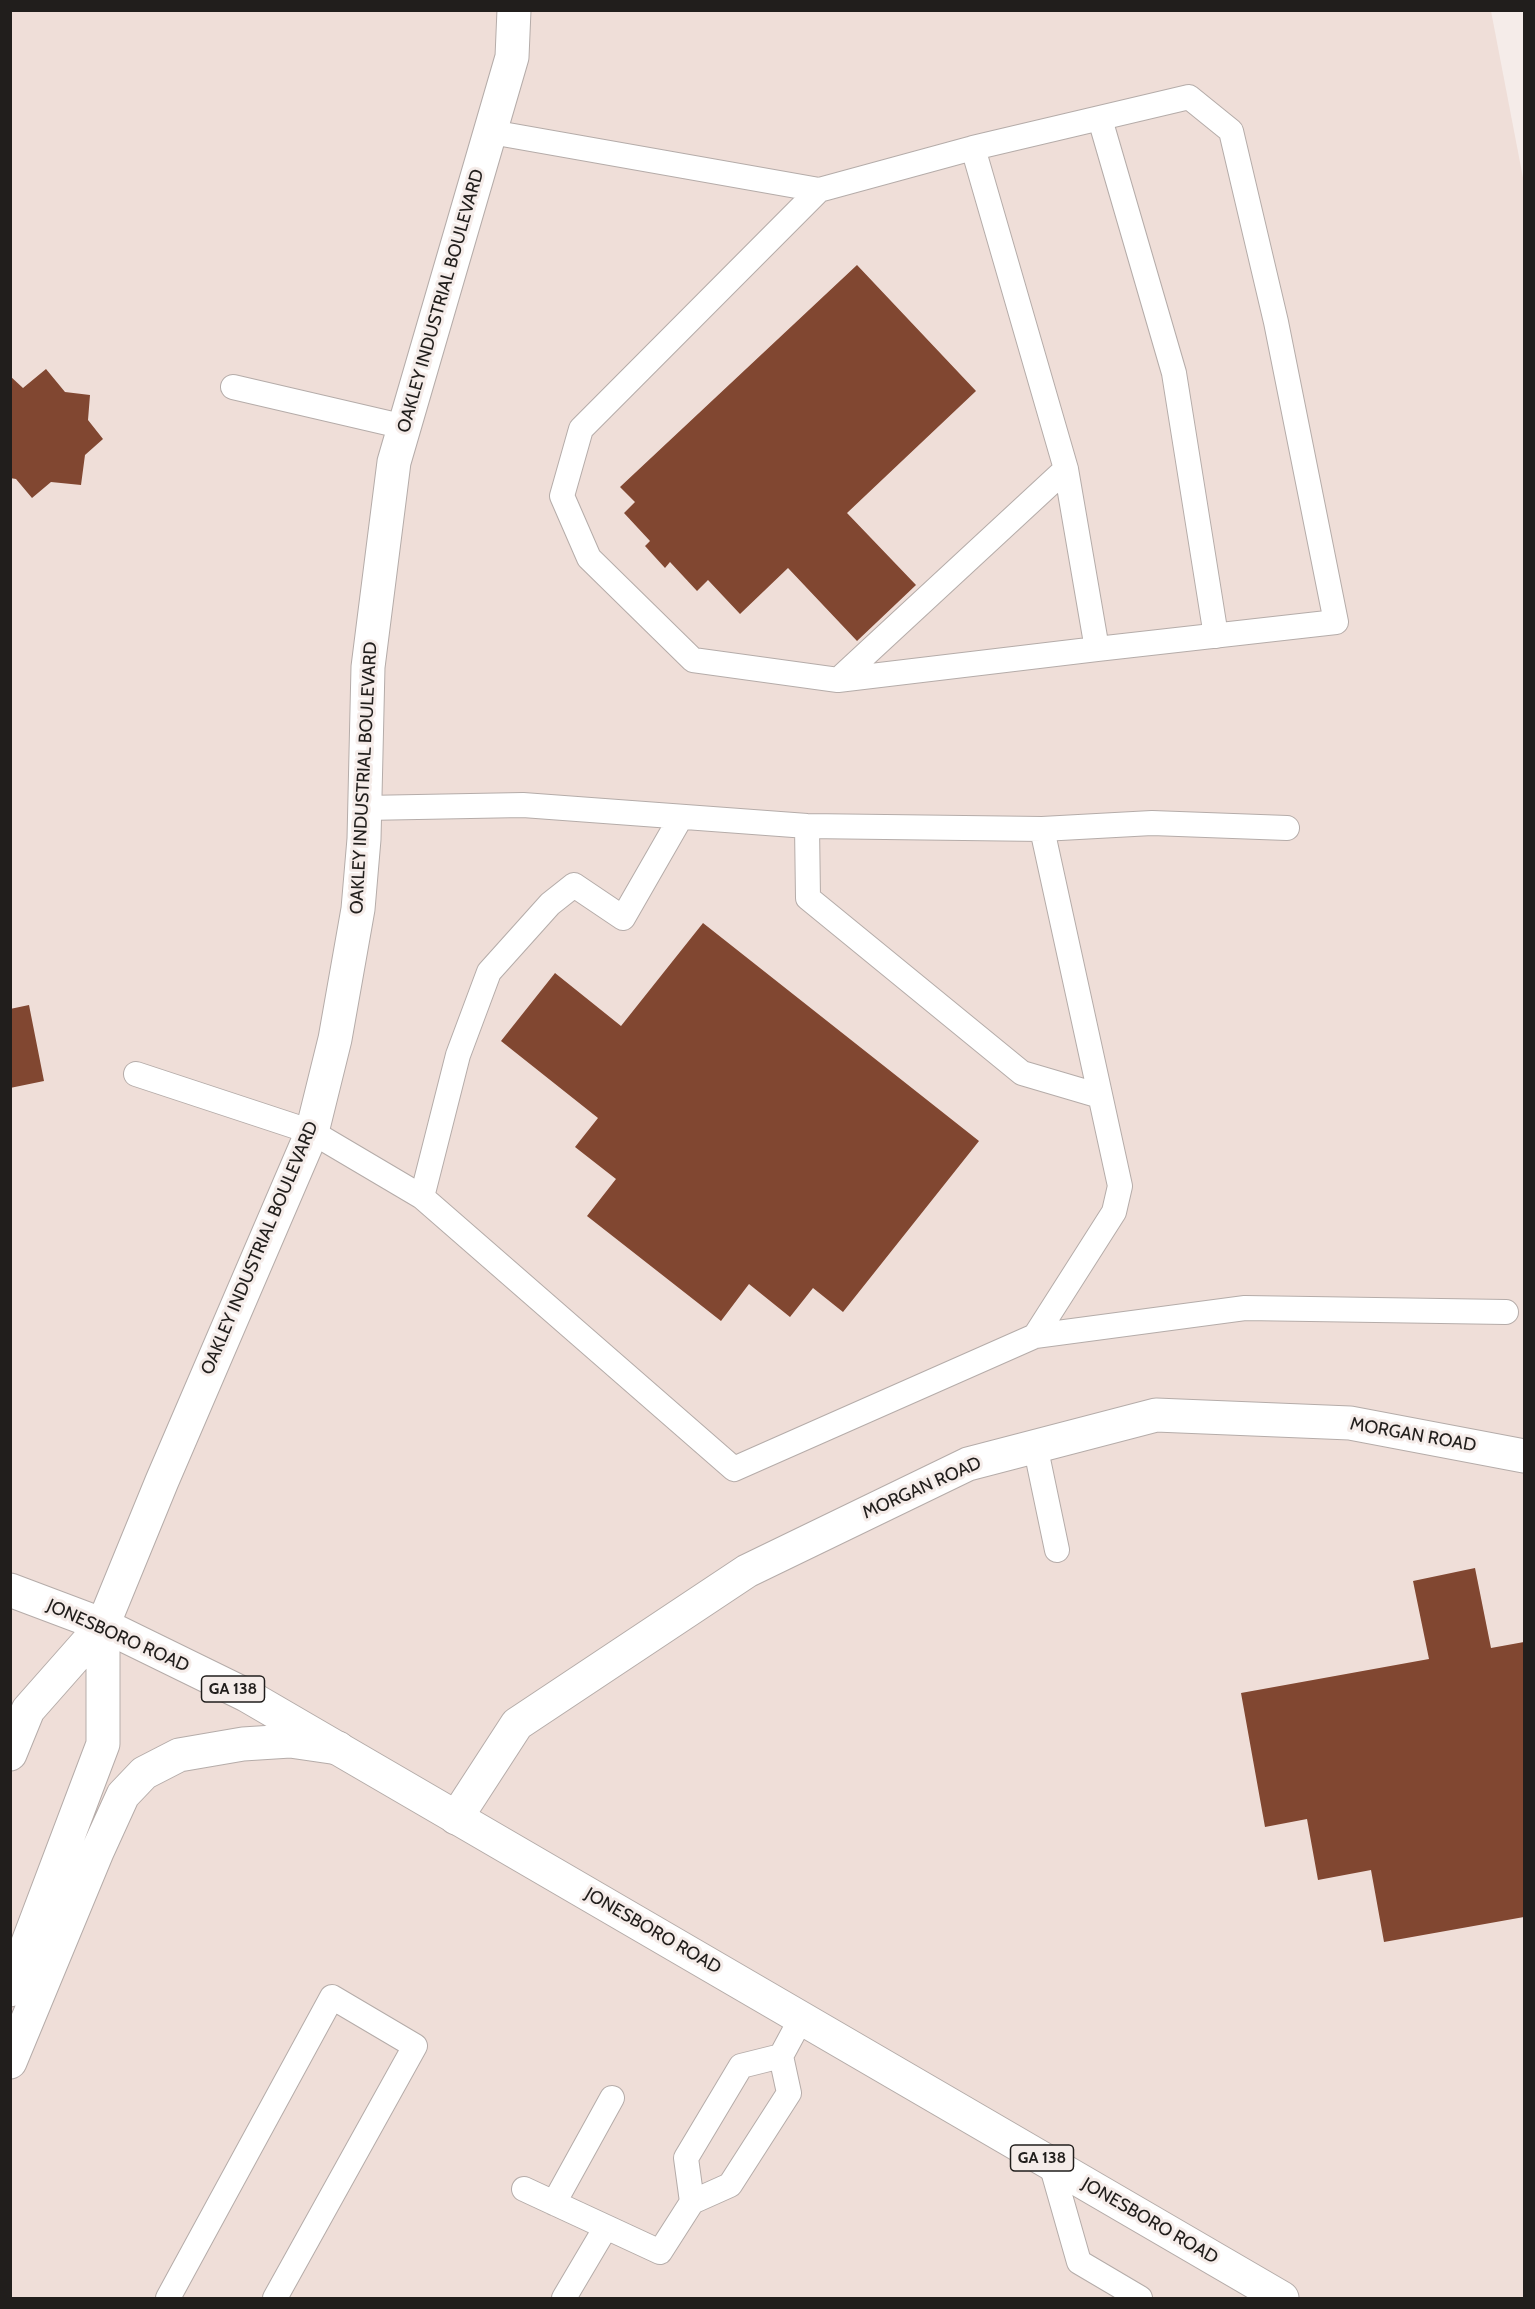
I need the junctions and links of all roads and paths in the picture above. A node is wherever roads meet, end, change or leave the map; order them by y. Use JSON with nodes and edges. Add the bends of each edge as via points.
{"nodes":[{"id":1,"x":514,"y":10,"type":"edge"},
{"id":2,"x":1100,"y":119,"type":"junction"},
{"id":3,"x":491,"y":132,"type":"junction"},
{"id":4,"x":973,"y":148,"type":"junction"},
{"id":5,"x":819,"y":190,"type":"junction"},
{"id":6,"x":233,"y":387,"type":"dead end"},
{"id":7,"x":405,"y":427,"type":"junction"},
{"id":8,"x":1066,"y":469,"type":"junction"},
{"id":9,"x":1216,"y":636,"type":"junction"},
{"id":10,"x":1097,"y":649,"type":"junction"},
{"id":11,"x":838,"y":680,"type":"junction"},
{"id":12,"x":365,"y":808,"type":"junction"},
{"id":13,"x":681,"y":817,"type":"junction"},
{"id":14,"x":807,"y":826,"type":"junction"},
{"id":15,"x":1287,"y":828,"type":"dead end"},
{"id":16,"x":1042,"y":829,"type":"junction"},
{"id":17,"x":136,"y":1074,"type":"dead end"},
{"id":18,"x":1100,"y":1096,"type":"junction"},
{"id":19,"x":312,"y":1132,"type":"junction"},
{"id":20,"x":422,"y":1197,"type":"junction"},
{"id":21,"x":1506,"y":1312,"type":"dead end"},
{"id":22,"x":1035,"y":1336,"type":"junction"},
{"id":23,"x":1035,"y":1445,"type":"junction"},
{"id":24,"x":1524,"y":1456,"type":"edge"},
{"id":25,"x":1057,"y":1550,"type":"dead end"},
{"id":26,"x":10,"y":1590,"type":"edge"},
{"id":27,"x":103,"y":1625,"type":"junction"},
{"id":28,"x":339,"y":1748,"type":"junction"},
{"id":29,"x":10,"y":1754,"type":"edge"},
{"id":30,"x":456,"y":1818,"type":"junction"},
{"id":31,"x":10,"y":1990,"type":"edge"},
{"id":32,"x":802,"y":2017,"type":"junction"},
{"id":33,"x":781,"y":2056,"type":"junction"},
{"id":34,"x":10,"y":2062,"type":"edge"},
{"id":35,"x":612,"y":2098,"type":"dead end"},
{"id":36,"x":1051,"y":2163,"type":"junction"},
{"id":37,"x":524,"y":2189,"type":"dead end"},
{"id":38,"x":692,"y":2202,"type":"junction"},
{"id":39,"x":554,"y":2203,"type":"junction"},
{"id":40,"x":606,"y":2227,"type":"junction"},
{"id":41,"x":168,"y":2298,"type":"edge"},
{"id":42,"x":275,"y":2298,"type":"edge"},
{"id":43,"x":564,"y":2298,"type":"edge"},
{"id":44,"x":1140,"y":2298,"type":"edge"},
{"id":45,"x":1282,"y":2298,"type":"edge"}],
"edges":[{"from":1,"to":3,"type":"main road","name":"OAKLEY INDUSTRIAL BOULEVARD","via":[[512,57]]},
{"from":2,"to":4,"type":"lane"},
{"from":2,"to":9,"type":"lane","via":[[1174,373]]},
{"from":2,"to":9,"type":"lane","via":[[1189,97],[1231,131],[1276,322],[1336,622]]},
{"from":3,"to":5,"type":"lane"},
{"from":3,"to":7,"type":"main road","name":"OAKLEY INDUSTRIAL BOULEVARD"},
{"from":4,"to":5,"type":"lane"},
{"from":4,"to":8,"type":"lane"},
{"from":5,"to":11,"type":"lane","via":[[581,429],[562,496],[589,558],[693,660]]},
{"from":6,"to":7,"type":"lane"},
{"from":7,"to":12,"type":"main road","name":"OAKLEY INDUSTRIAL BOULEVARD","via":[[394,462],[368,667]]},
{"from":8,"to":10,"type":"lane"},
{"from":8,"to":11,"type":"lane"},
{"from":9,"to":10,"type":"lane"},
{"from":10,"to":11,"type":"lane"},
{"from":12,"to":13,"type":"lane","via":[[523,805]]},
{"from":12,"to":19,"type":"main road","name":"OAKLEY INDUSTRIAL BOULEVARD","via":[[358,909],[347,981]]},
{"from":13,"to":14,"type":"lane"},
{"from":13,"to":20,"type":"lane","via":[[623,918],[574,885],[550,904],[489,972],[458,1055]]},
{"from":14,"to":16,"type":"lane"},
{"from":14,"to":18,"type":"lane","via":[[808,898],[1022,1073]]},
{"from":15,"to":16,"type":"lane","via":[[1152,823]]},
{"from":16,"to":18,"type":"lane"},
{"from":17,"to":19,"type":"lane"},
{"from":18,"to":22,"type":"lane","via":[[1120,1186],[1114,1212]]},
{"from":19,"to":20,"type":"lane"},
{"from":19,"to":27,"type":"main road","name":"OAKLEY INDUSTRIAL BOULEVARD"},
{"from":20,"to":22,"type":"lane","via":[[735,1469]]},
{"from":21,"to":22,"type":"lane","via":[[1245,1308]]},
{"from":23,"to":24,"type":"main road","name":"MORGAN ROAD","via":[[1156,1415],[1350,1423]]},
{"from":23,"to":25,"type":"lane"},
{"from":23,"to":30,"type":"main road","name":"MORGAN ROAD","via":[[968,1464],[747,1571],[517,1724]]},
{"from":26,"to":27,"type":"main road","name":"JONESBORO ROAD","number":"GA 138"},
{"from":27,"to":28,"type":"main road","name":"JONESBORO ROAD","number":"GA 138","via":[[246,1695]]},
{"from":27,"to":29,"type":"main road","name":"OAKLEY INDUSTRIAL BOULEVARD","via":[[28,1710]]},
{"from":27,"to":31,"type":"main road","name":"OAKLEY INDUSTRIAL BOULEVARD","via":[[103,1744]]},
{"from":28,"to":30,"type":"main road","name":"JONESBORO ROAD","number":"GA 138"},
{"from":28,"to":34,"type":"main road","via":[[290,1741],[243,1744],[179,1755],[144,1773],[123,1795]]},
{"from":30,"to":32,"type":"main road","name":"JONESBORO ROAD","number":"GA 138"},
{"from":32,"to":33,"type":"lane"},
{"from":32,"to":36,"type":"main road","name":"JONESBORO ROAD","number":"GA 138"},
{"from":33,"to":38,"type":"lane","via":[[789,2093],[729,2185]]},
{"from":33,"to":38,"type":"lane","via":[[741,2066],[708,2120],[686,2158]]},
{"from":35,"to":39,"type":"lane"},
{"from":36,"to":44,"type":"lane","via":[[1079,2262]]},
{"from":36,"to":45,"type":"main road","name":"JONESBORO ROAD","number":"GA 138"},
{"from":37,"to":39,"type":"lane"},
{"from":38,"to":40,"type":"lane","via":[[660,2252]]},
{"from":39,"to":40,"type":"lane"},
{"from":40,"to":43,"type":"lane"},
{"from":41,"to":42,"type":"lane","via":[[332,1997],[415,2046]]}]}
